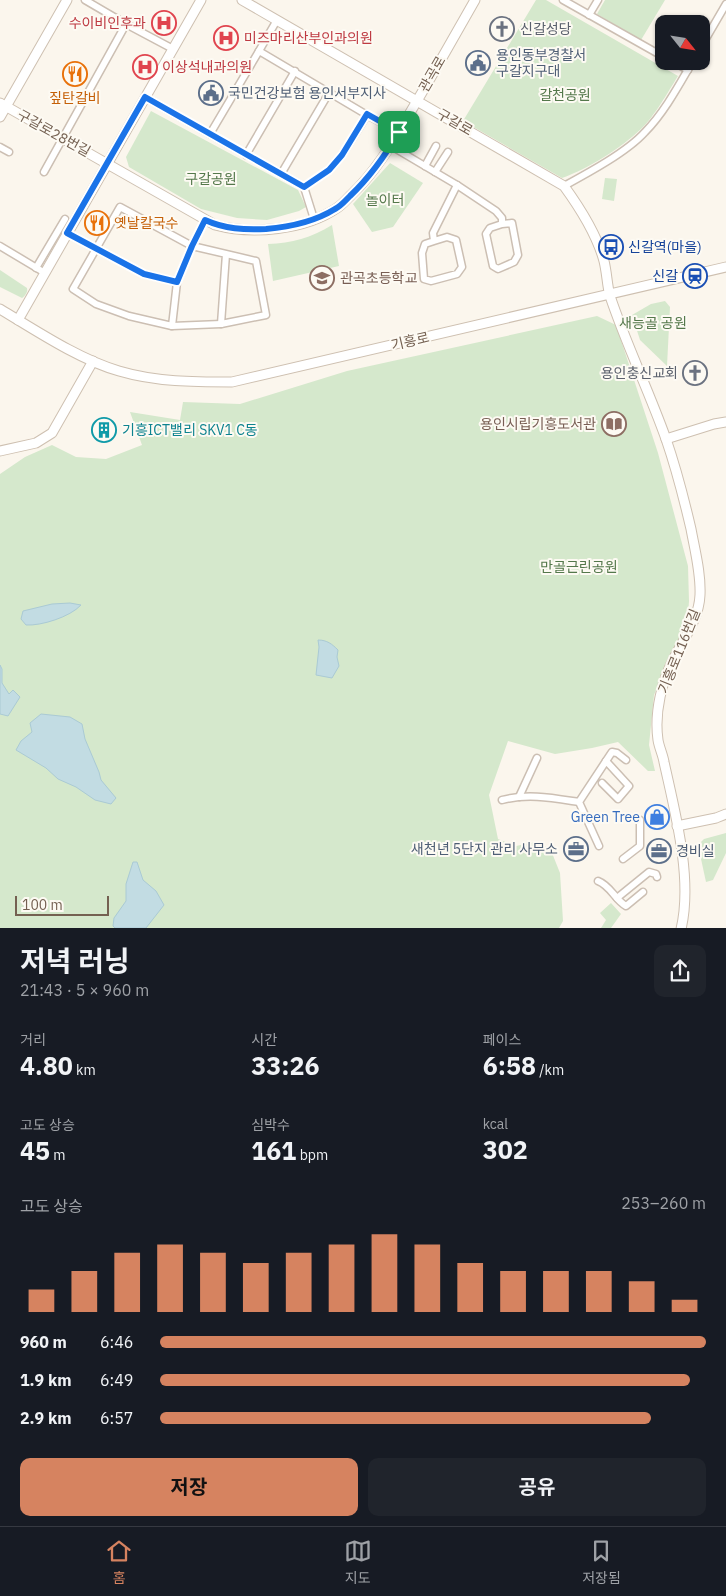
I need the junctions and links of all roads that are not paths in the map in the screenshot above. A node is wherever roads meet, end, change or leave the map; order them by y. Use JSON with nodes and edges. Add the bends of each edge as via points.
{"nodes":[{"id":1,"x":67,"y":0,"type":"edge"},
{"id":2,"x":85,"y":0,"type":"edge"},
{"id":3,"x":201,"y":0,"type":"edge"},
{"id":4,"x":242,"y":0,"type":"edge"},
{"id":5,"x":475,"y":0,"type":"edge"},
{"id":6,"x":563,"y":0,"type":"edge"},
{"id":7,"x":598,"y":0,"type":"edge"},
{"id":8,"x":726,"y":4,"type":"edge"},
{"id":9,"x":589,"y":15,"type":"junction"},
{"id":10,"x":277,"y":20,"type":"junction"},
{"id":11,"x":126,"y":24,"type":"junction"},
{"id":12,"x":710,"y":32,"type":"edge"},
{"id":13,"x":173,"y":49,"type":"junction"},
{"id":14,"x":259,"y":51,"type":"junction"},
{"id":15,"x":655,"y":52,"type":"edge"},
{"id":16,"x":688,"y":70,"type":"edge"},
{"id":17,"x":295,"y":71,"type":"junction"},
{"id":18,"x":330,"y":92,"type":"junction"},
{"id":19,"x":145,"y":97,"type":"junction"},
{"id":20,"x":417,"y":100,"type":"junction"},
{"id":21,"x":3,"y":105,"type":"edge"},
{"id":22,"x":367,"y":114,"type":"junction"},
{"id":23,"x":0,"y":117,"type":"edge"},
{"id":24,"x":399,"y":132,"type":"junction"},
{"id":25,"x":210,"y":134,"type":"junction"},
{"id":26,"x":62,"y":138,"type":"junction"},
{"id":27,"x":391,"y":146,"type":"junction"},
{"id":28,"x":436,"y":146,"type":"dead end"},
{"id":29,"x":0,"y":147,"type":"edge"},
{"id":30,"x":9,"y":152,"type":"dead end"},
{"id":31,"x":448,"y":152,"type":"dead end"},
{"id":32,"x":246,"y":155,"type":"junction"},
{"id":33,"x":107,"y":164,"type":"junction"},
{"id":34,"x":425,"y":166,"type":"junction"},
{"id":35,"x":44,"y":172,"type":"dead end"},
{"id":36,"x":435,"y":172,"type":"junction"},
{"id":37,"x":281,"y":174,"type":"junction"},
{"id":38,"x":457,"y":185,"type":"junction"},
{"id":39,"x":564,"y":186,"type":"junction"},
{"id":40,"x":304,"y":187,"type":"junction"},
{"id":41,"x":64,"y":219,"type":"dead end"},
{"id":42,"x":314,"y":219,"type":"junction"},
{"id":43,"x":205,"y":220,"type":"junction"},
{"id":44,"x":502,"y":224,"type":"junction"},
{"id":45,"x":67,"y":233,"type":"junction"},
{"id":46,"x":434,"y":241,"type":"junction"},
{"id":47,"x":0,"y":246,"type":"edge"},
{"id":48,"x":192,"y":246,"type":"junction"},
{"id":49,"x":96,"y":249,"type":"junction"},
{"id":50,"x":226,"y":254,"type":"junction"},
{"id":51,"x":36,"y":268,"type":"junction"},
{"id":52,"x":726,"y":268,"type":"edge"},
{"id":53,"x":45,"y":273,"type":"junction"},
{"id":54,"x":177,"y":282,"type":"junction"},
{"id":55,"x":610,"y":294,"type":"junction"},
{"id":56,"x":0,"y":310,"type":"edge"},
{"id":57,"x":18,"y":320,"type":"junction"},
{"id":58,"x":221,"y":324,"type":"junction"},
{"id":59,"x":172,"y":326,"type":"junction"},
{"id":60,"x":92,"y":361,"type":"junction"},
{"id":61,"x":726,"y":422,"type":"edge"},
{"id":62,"x":666,"y":439,"type":"junction"},
{"id":63,"x":0,"y":451,"type":"edge"},
{"id":64,"x":537,"y":758,"type":"dead end"},
{"id":65,"x":626,"y":760,"type":"dead end"},
{"id":66,"x":606,"y":761,"type":"junction"},
{"id":67,"x":602,"y":783,"type":"dead end"},
{"id":68,"x":519,"y":797,"type":"junction"},
{"id":69,"x":502,"y":800,"type":"dead end"},
{"id":70,"x":579,"y":802,"type":"junction"},
{"id":71,"x":726,"y":814,"type":"edge"},
{"id":72,"x":640,"y":820,"type":"dead end"},
{"id":73,"x":677,"y":826,"type":"junction"},
{"id":74,"x":598,"y":846,"type":"dead end"},
{"id":75,"x":623,"y":859,"type":"dead end"},
{"id":76,"x":657,"y":877,"type":"dead end"},
{"id":77,"x":598,"y":881,"type":"dead end"},
{"id":78,"x":642,"y":892,"type":"dead end"},
{"id":79,"x":617,"y":898,"type":"junction"},
{"id":80,"x":681,"y":928,"type":"edge"}],
"edges":[{"from":1,"to":21,"type":"street"},
{"from":2,"to":11,"type":"street"},
{"from":3,"to":13,"type":"street"},
{"from":4,"to":10,"type":"street","name":"구갈로"},
{"from":5,"to":20,"type":"street","name":"관곡로"},
{"from":6,"to":9,"type":"street"},
{"from":7,"to":9,"type":"street"},
{"from":8,"to":12,"type":"street"},
{"from":9,"to":15,"type":"street"},
{"from":10,"to":14,"type":"street"},
{"from":10,"to":20,"type":"street","name":"구갈로"},
{"from":11,"to":13,"type":"street"},
{"from":11,"to":26,"type":"street"},
{"from":13,"to":19,"type":"street"},
{"from":14,"to":17,"type":"street"},
{"from":14,"to":25,"type":"street"},
{"from":16,"to":39,"type":"street","via":[[645,133]]},
{"from":17,"to":18,"type":"street"},
{"from":17,"to":32,"type":"street"},
{"from":18,"to":22,"type":"street"},
{"from":18,"to":37,"type":"street"},
{"from":19,"to":25,"type":"street"},
{"from":19,"to":33,"type":"street"},
{"from":20,"to":24,"type":"street","name":"관곡로"},
{"from":20,"to":39,"type":"street","name":"구갈로"},
{"from":21,"to":23,"type":"street"},
{"from":21,"to":26,"type":"street","name":"구갈로28번길"},
{"from":22,"to":24,"type":"street"},
{"from":22,"to":40,"type":"street","via":[[342,155],[329,170]]},
{"from":24,"to":27,"type":"street","name":"관곡로"},
{"from":25,"to":32,"type":"street"},
{"from":26,"to":33,"type":"street","name":"구갈로28번길"},
{"from":26,"to":35,"type":"street"},
{"from":27,"to":34,"type":"street"},
{"from":27,"to":42,"type":"street","name":"관곡로","via":[[366,180],[338,208]]},
{"from":28,"to":34,"type":"street"},
{"from":29,"to":30,"type":"street"},
{"from":31,"to":36,"type":"street"},
{"from":32,"to":37,"type":"street"},
{"from":33,"to":43,"type":"street","name":"관곡로"},
{"from":33,"to":45,"type":"street"},
{"from":34,"to":36,"type":"street"},
{"from":36,"to":38,"type":"street"},
{"from":37,"to":40,"type":"street"},
{"from":38,"to":44,"type":"street","via":[[496,211],[502,218]]},
{"from":38,"to":46,"type":"street","via":[[433,233]]},
{"from":39,"to":55,"type":"street","name":"구갈로","via":[[592,232],[604,260]]},
{"from":40,"to":42,"type":"street"},
{"from":41,"to":51,"type":"street"},
{"from":42,"to":43,"type":"street","name":"관곡로","via":[[296,225],[256,230],[228,228]]},
{"from":43,"to":48,"type":"street"},
{"from":44,"to":44,"type":"street","via":[[490,228],[486,234],[493,266],[498,269],[514,262],[518,255],[512,223]]},
{"from":45,"to":49,"type":"street"},
{"from":45,"to":53,"type":"street"},
{"from":46,"to":46,"type":"street","via":[[447,237],[456,240],[462,267],[457,274],[431,281],[424,279],[422,253],[425,244]]},
{"from":47,"to":51,"type":"street"},
{"from":48,"to":49,"type":"street","via":[[120,208]]},
{"from":48,"to":50,"type":"street"},
{"from":48,"to":54,"type":"street"},
{"from":49,"to":54,"type":"street","via":[[144,274]]},
{"from":49,"to":59,"type":"street","via":[[73,290],[96,304],[129,316]]},
{"from":50,"to":58,"type":"street"},
{"from":50,"to":58,"type":"street","via":[[256,261],[266,315]]},
{"from":51,"to":53,"type":"street"},
{"from":52,"to":55,"type":"street","name":"기흥로"},
{"from":53,"to":57,"type":"street"},
{"from":54,"to":59,"type":"street"},
{"from":55,"to":60,"type":"street","name":"기흥로","via":[[232,382],[160,380],[118,371]]},
{"from":55,"to":62,"type":"street","name":"기흥로116번길"},
{"from":56,"to":57,"type":"street","name":"기흥로"},
{"from":57,"to":60,"type":"street","name":"기흥로"},
{"from":58,"to":59,"type":"street"},
{"from":60,"to":63,"type":"street","via":[[52,433],[36,443]]},
{"from":61,"to":62,"type":"street"},
{"from":62,"to":73,"type":"street","name":"기흥로116번길","via":[[700,572],[696,613],[674,657],[660,696],[658,740]]},
{"from":64,"to":68,"type":"street"},
{"from":65,"to":66,"type":"street","via":[[612,752]]},
{"from":66,"to":67,"type":"street","via":[[629,786],[618,799]]},
{"from":66,"to":70,"type":"street"},
{"from":68,"to":69,"type":"street"},
{"from":68,"to":70,"type":"street","via":[[540,796]]},
{"from":70,"to":74,"type":"street"},
{"from":71,"to":73,"type":"street"},
{"from":72,"to":75,"type":"street","via":[[640,846]]},
{"from":73,"to":80,"type":"street","name":"기흥로116번길","via":[[686,901]]},
{"from":76,"to":79,"type":"street","via":[[649,872]]},
{"from":77,"to":79,"type":"street"},
{"from":78,"to":79,"type":"street","via":[[626,906]]}]}
